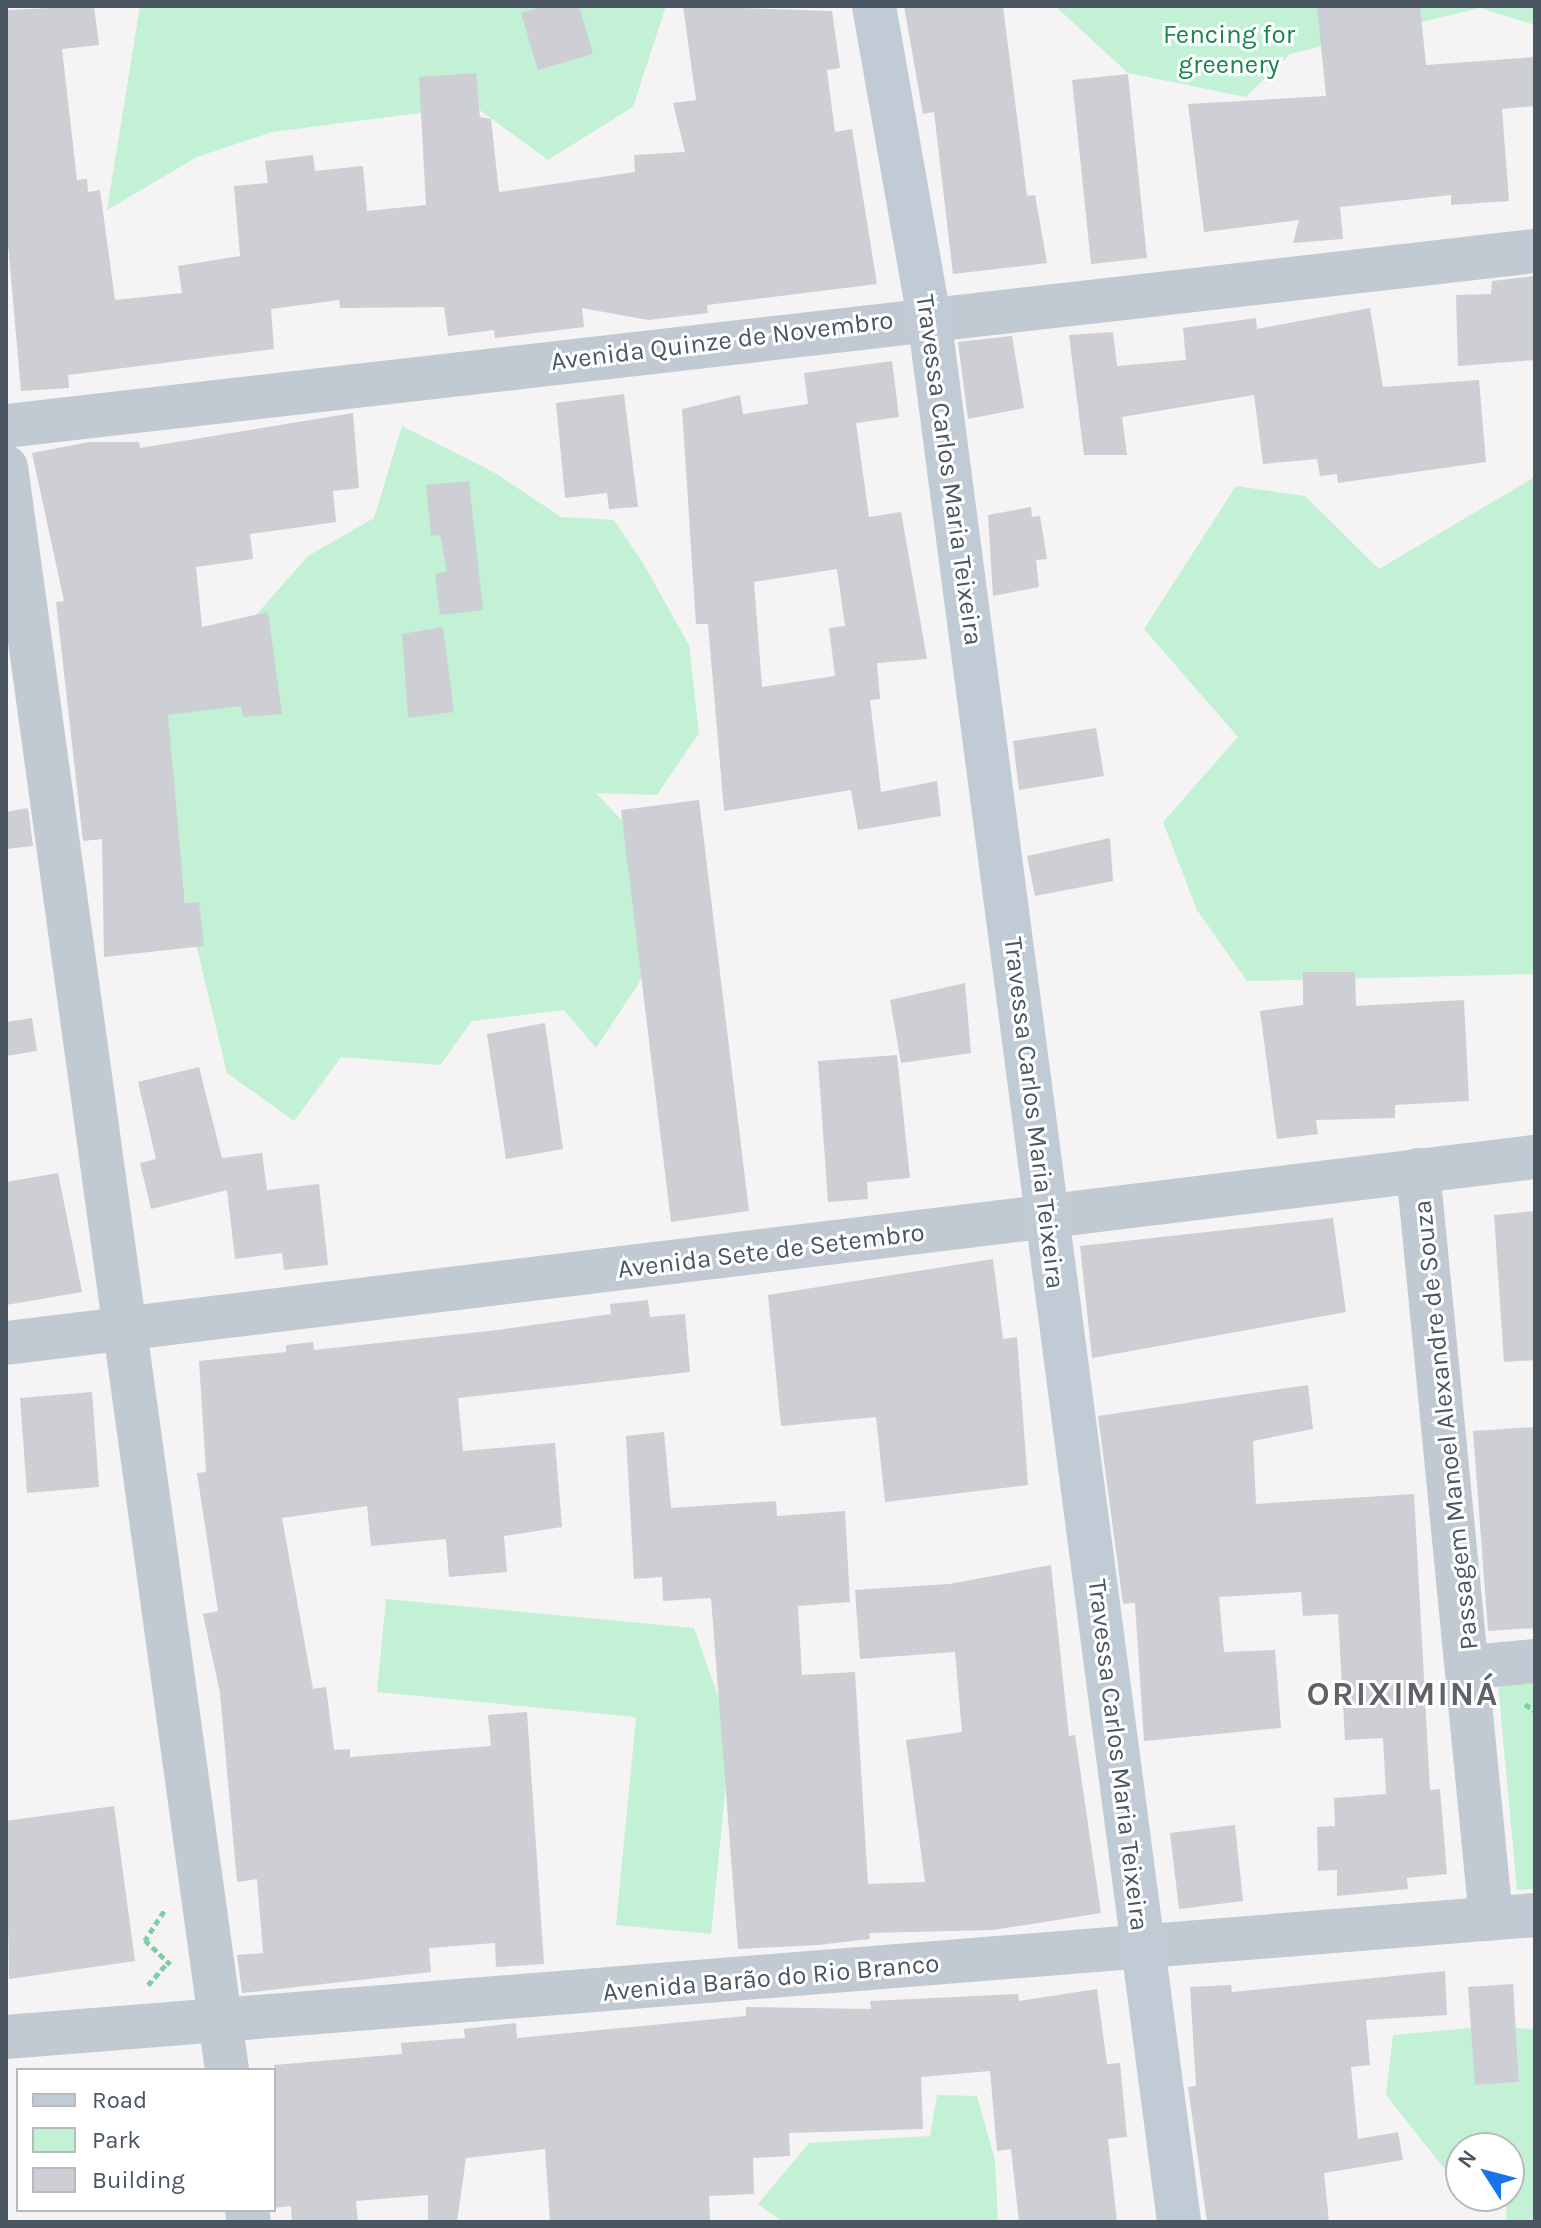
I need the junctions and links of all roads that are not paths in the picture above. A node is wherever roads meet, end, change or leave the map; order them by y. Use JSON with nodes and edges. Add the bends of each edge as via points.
{"nodes":[{"id":1,"x":874,"y":6,"type":"edge"},
{"id":2,"x":1535,"y":251,"type":"edge"},
{"id":3,"x":929,"y":317,"type":"junction"},
{"id":4,"x":6,"y":426,"type":"edge"},
{"id":5,"x":6,"y":467,"type":"edge"},
{"id":6,"x":1535,"y":1157,"type":"edge"},
{"id":7,"x":1418,"y":1170,"type":"junction"},
{"id":8,"x":1048,"y":1218,"type":"junction"},
{"id":9,"x":126,"y":1329,"type":"junction"},
{"id":10,"x":6,"y":1343,"type":"edge"},
{"id":11,"x":1535,"y":1661,"type":"edge"},
{"id":12,"x":1471,"y":1667,"type":"junction"},
{"id":13,"x":1535,"y":1915,"type":"edge"},
{"id":14,"x":1491,"y":1918,"type":"junction"},
{"id":15,"x":1143,"y":1947,"type":"junction"},
{"id":16,"x":220,"y":2023,"type":"junction"},
{"id":17,"x":6,"y":2037,"type":"edge"},
{"id":18,"x":227,"y":2068,"type":"edge"},
{"id":19,"x":1179,"y":2222,"type":"edge"}],
"edges":[{"from":1,"to":3,"type":"street","name":"Travessa Carlos Maria Teixeira"},
{"from":2,"to":3,"type":"street","name":"Avenida Quinze de Novembro"},
{"from":3,"to":4,"type":"street","name":"Avenida Quinze de Novembro"},
{"from":3,"to":8,"type":"street","name":"Travessa Carlos Maria Teixeira"},
{"from":5,"to":9,"type":"street"},
{"from":6,"to":7,"type":"street","name":"Avenida Sete de Setembro"},
{"from":7,"to":8,"type":"street","name":"Avenida Sete de Setembro"},
{"from":7,"to":12,"type":"street","name":"Passagem Manoel Alexandre de Souza"},
{"from":8,"to":9,"type":"street","name":"Avenida Sete de Setembro"},
{"from":8,"to":15,"type":"street","name":"Travessa Carlos Maria Teixeira"},
{"from":9,"to":10,"type":"street","name":"Avenida Sete de Setembro"},
{"from":9,"to":16,"type":"street"},
{"from":11,"to":12,"type":"street"},
{"from":12,"to":14,"type":"street","name":"Passagem Manoel Alexandre de Souza"},
{"from":13,"to":14,"type":"street","name":"Avenida Barão do Rio Branco"},
{"from":14,"to":15,"type":"street","name":"Avenida Barão do Rio Branco"},
{"from":15,"to":16,"type":"street","name":"Avenida Barão do Rio Branco"},
{"from":15,"to":19,"type":"street","name":"Travessa Carlos Maria Teixeira"},
{"from":16,"to":17,"type":"street","name":"Avenida Barão do Rio Branco"},
{"from":16,"to":18,"type":"street"}]}
